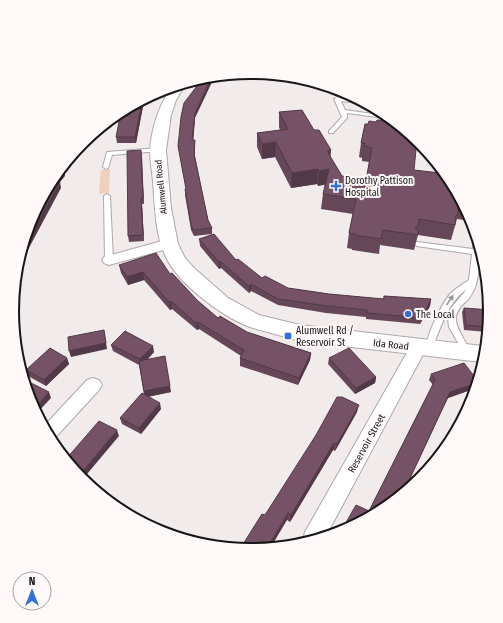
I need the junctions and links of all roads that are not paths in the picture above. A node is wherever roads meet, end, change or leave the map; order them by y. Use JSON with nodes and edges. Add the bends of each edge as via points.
{"nodes":[{"id":1,"x":175,"y":92,"type":"edge"},
{"id":2,"x":348,"y":100,"type":"edge"},
{"id":3,"x":343,"y":111,"type":"junction"},
{"id":4,"x":378,"y":116,"type":"edge"},
{"id":5,"x":331,"y":132,"type":"dead end"},
{"id":6,"x":158,"y":150,"type":"junction"},
{"id":7,"x":106,"y":167,"type":"dead end"},
{"id":8,"x":107,"y":196,"type":"dead end"},
{"id":9,"x":169,"y":244,"type":"junction"},
{"id":10,"x":417,"y":244,"type":"edge"},
{"id":11,"x":476,"y":252,"type":"joint"},
{"id":12,"x":110,"y":260,"type":"joint"},
{"id":13,"x":479,"y":264,"type":"edge"},
{"id":14,"x":471,"y":282,"type":"junction"},
{"id":15,"x":300,"y":334,"type":"joint"},
{"id":16,"x":425,"y":347,"type":"junction"},
{"id":17,"x":474,"y":353,"type":"edge"},
{"id":18,"x":93,"y":385,"type":"dead end"},
{"id":19,"x":51,"y":430,"type":"edge"},
{"id":20,"x":315,"y":535,"type":"edge"}],
"edges":[{"from":1,"to":6,"type":"street","name":"Alumwell Road","via":[[164,115]]},
{"from":2,"to":3,"type":"lane","via":[[337,99]]},
{"from":3,"to":4,"type":"lane"},
{"from":3,"to":5,"type":"lane","via":[[345,118]]},
{"from":6,"to":7,"type":"lane","via":[[108,153]]},
{"from":6,"to":9,"type":"street","name":"Alumwell Road"},
{"from":8,"to":12,"type":"lane"},
{"from":9,"to":12,"type":"street"},
{"from":9,"to":15,"type":"street","name":"Alumwell Road","via":[[177,261],[221,303],[252,321]]},
{"from":10,"to":11,"type":"lane"},
{"from":11,"to":13,"type":"lane"},
{"from":13,"to":14,"type":"lane"},
{"from":16,"to":14,"type":"lane","one_way":true,"via":[[450,299]]},
{"from":14,"to":17,"type":"lane","via":[[468,294],[454,309],[452,318],[453,327],[464,345]]},
{"from":15,"to":16,"type":"street","name":"Ida Road"},
{"from":16,"to":17,"type":"street","name":"Ida Road"},
{"from":16,"to":20,"type":"street","name":"Reservoir Street"},
{"from":18,"to":19,"type":"street"}]}
